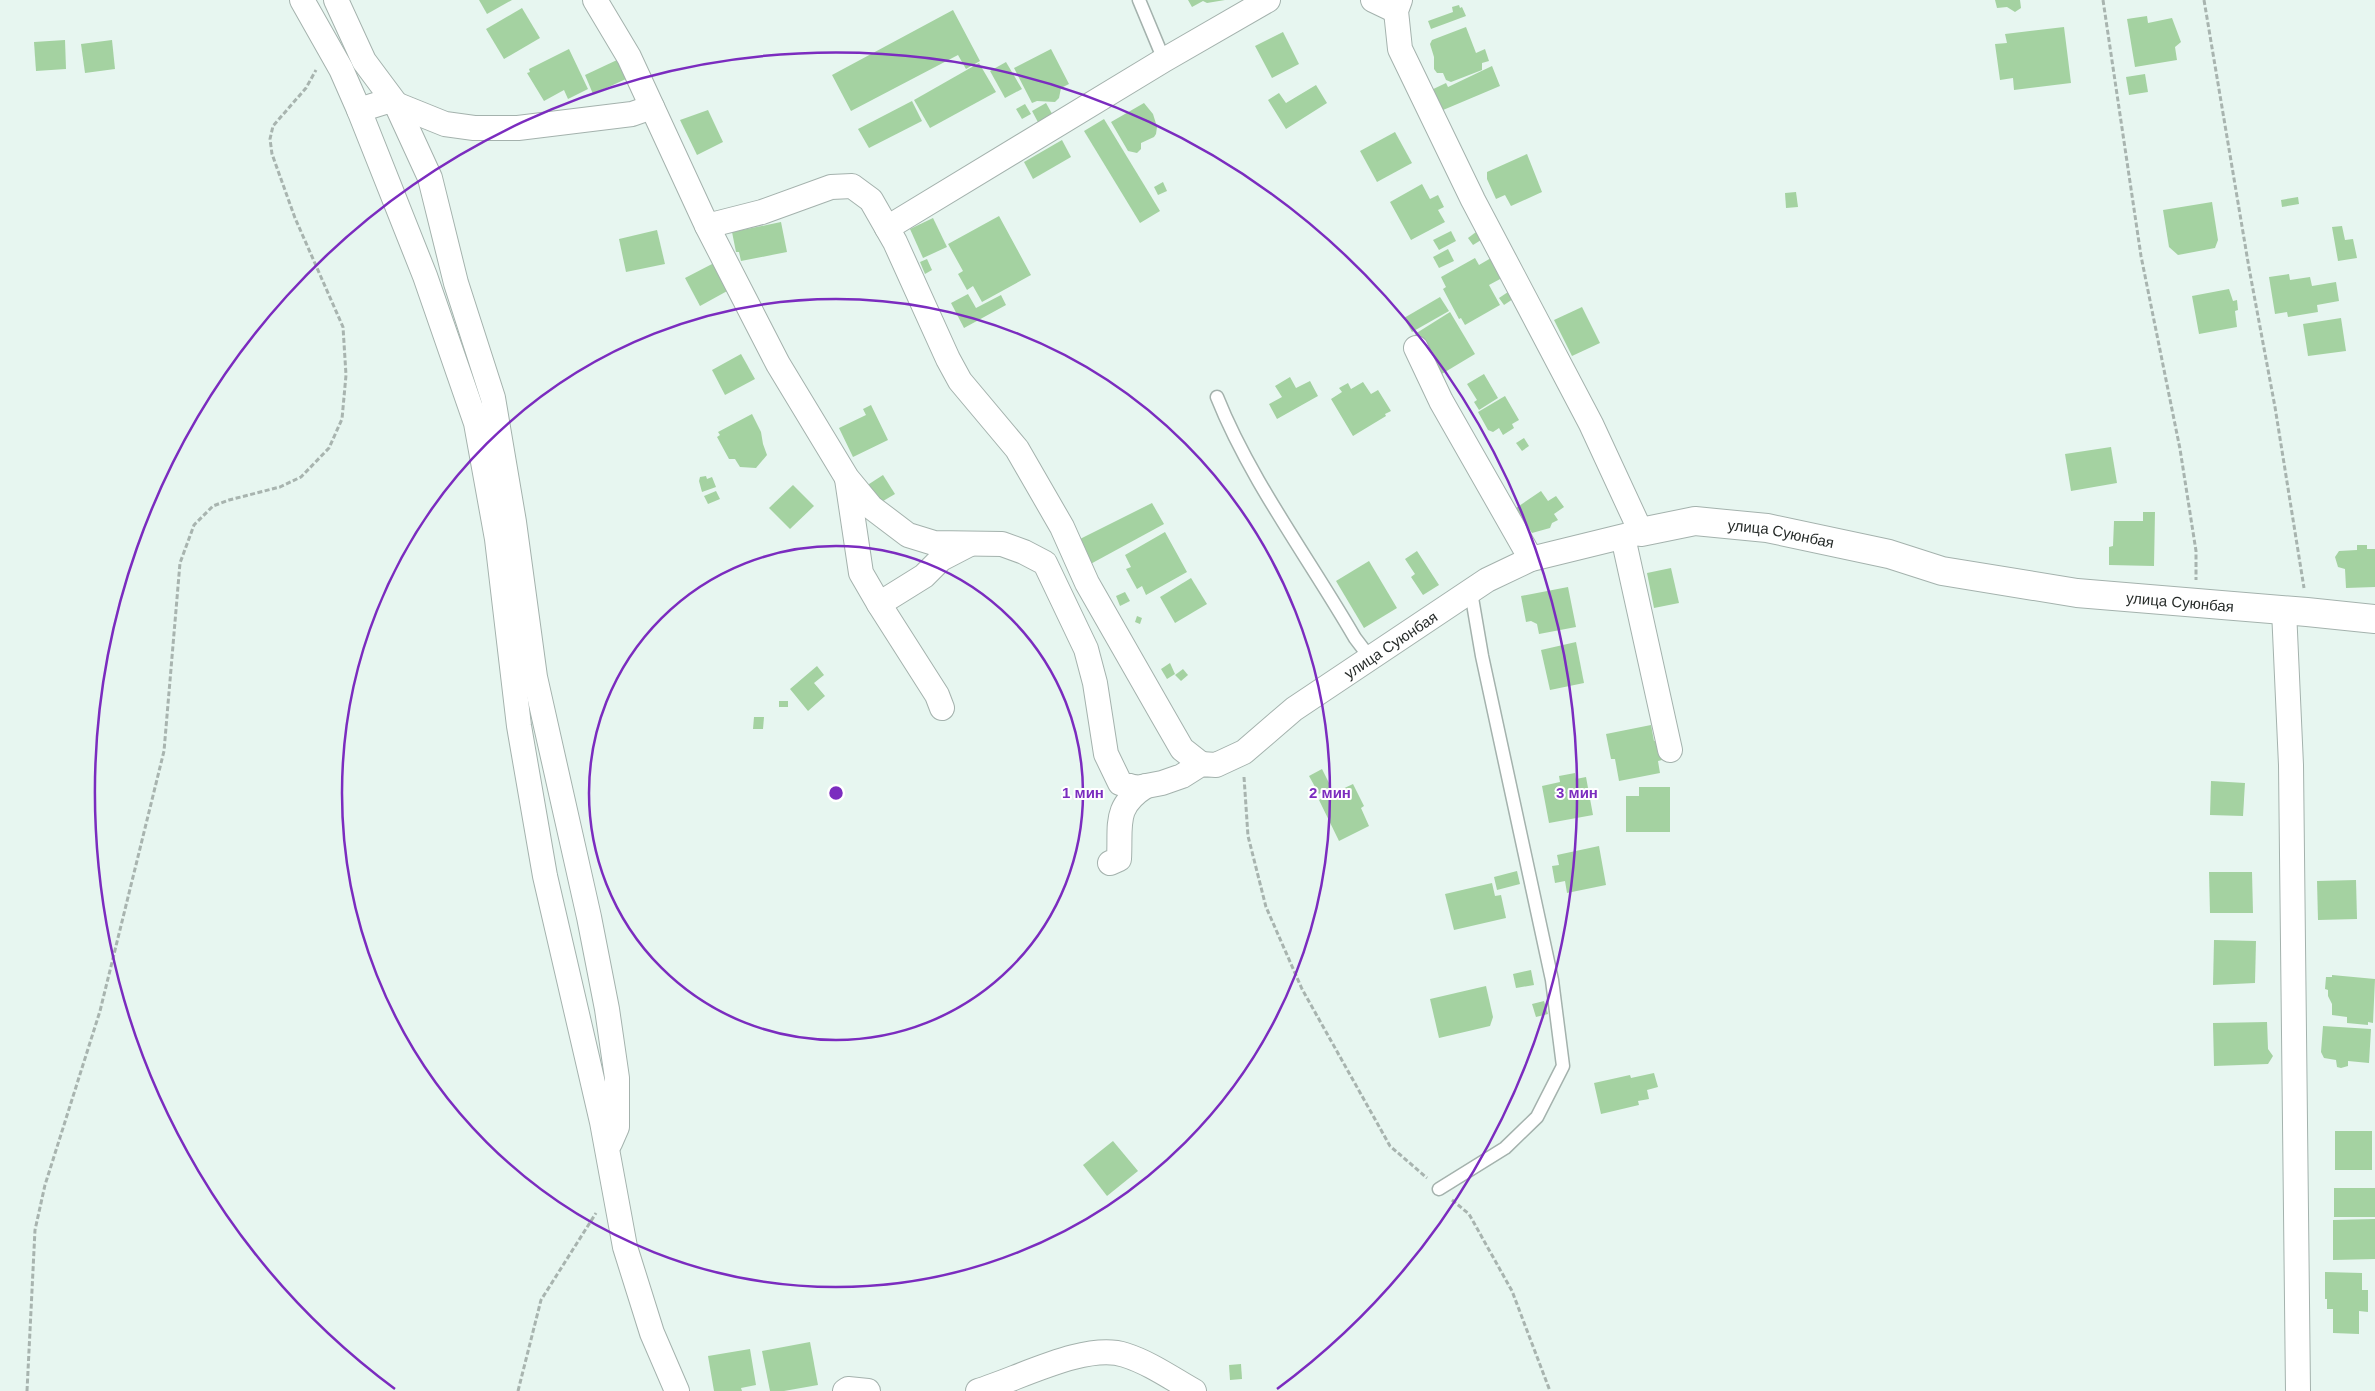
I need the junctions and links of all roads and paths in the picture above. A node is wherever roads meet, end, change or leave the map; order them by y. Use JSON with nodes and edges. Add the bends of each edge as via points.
{"nodes":[{"id":1,"x":302,"y":0,"type":"edge"},
{"id":2,"x":595,"y":0,"type":"edge"},
{"id":3,"x":1139,"y":0,"type":"edge"},
{"id":4,"x":1268,"y":0,"type":"edge"},
{"id":5,"x":1373,"y":0,"type":"edge"},
{"id":6,"x":2102,"y":0,"type":"edge"},
{"id":7,"x":2204,"y":0,"type":"edge"},
{"id":8,"x":1398,"y":6,"type":"edge"},
{"id":9,"x":339,"y":8,"type":"edge"},
{"id":10,"x":324,"y":40,"type":"junction"},
{"id":11,"x":1164,"y":60,"type":"junction"},
{"id":12,"x":396,"y":104,"type":"junction"},
{"id":13,"x":652,"y":107,"type":"junction"},
{"id":14,"x":359,"y":110,"type":"junction"},
{"id":15,"x":707,"y":226,"type":"junction"},
{"id":16,"x":887,"y":228,"type":"junction"},
{"id":17,"x":1416,"y":348,"type":"dead end"},
{"id":18,"x":1217,"y":397,"type":"dead end"},
{"id":19,"x":847,"y":478,"type":"junction"},
{"id":20,"x":1632,"y":535,"type":"junction"},
{"id":21,"x":971,"y":543,"type":"junction"},
{"id":22,"x":1531,"y":559,"type":"junction"},
{"id":23,"x":1471,"y":592,"type":"junction"},
{"id":24,"x":2197,"y":603,"type":"junction"},
{"id":25,"x":879,"y":604,"type":"junction"},
{"id":26,"x":2296,"y":611,"type":"junction"},
{"id":27,"x":2375,"y":620,"type":"edge"},
{"id":28,"x":1371,"y":659,"type":"junction"},
{"id":29,"x":942,"y":708,"type":"dead end"},
{"id":30,"x":1670,"y":750,"type":"dead end"},
{"id":31,"x":1244,"y":752,"type":"junction"},
{"id":32,"x":1201,"y":764,"type":"junction"},
{"id":33,"x":1146,"y":786,"type":"junction"},
{"id":34,"x":1110,"y":863,"type":"dead end"},
{"id":35,"x":608,"y":1149,"type":"junction"},
{"id":36,"x":613,"y":1183,"type":"junction"},
{"id":37,"x":1440,"y":1189,"type":"junction"},
{"id":38,"x":27,"y":1391,"type":"edge"},
{"id":39,"x":518,"y":1391,"type":"edge"},
{"id":40,"x":677,"y":1391,"type":"edge"},
{"id":41,"x":845,"y":1391,"type":"edge"},
{"id":42,"x":868,"y":1391,"type":"edge"},
{"id":43,"x":978,"y":1391,"type":"edge"},
{"id":44,"x":1194,"y":1391,"type":"edge"},
{"id":45,"x":1550,"y":1391,"type":"edge"},
{"id":46,"x":2298,"y":1391,"type":"edge"}],
"edges":[{"from":1,"to":10,"type":"street"},
{"from":2,"to":13,"type":"street","via":[[629,57]]},
{"from":3,"to":11,"type":"lane"},
{"from":4,"to":11,"type":"street"},
{"from":5,"to":8,"type":"street"},
{"from":6,"to":24,"type":"path","via":[[2141,256],[2180,449],[2196,551]]},
{"from":7,"to":26,"type":"path","via":[[2277,416]]},
{"from":8,"to":20,"type":"street","via":[[1400,49],[1478,209],[1591,424]]},
{"from":9,"to":10,"type":"street"},
{"from":9,"to":12,"type":"street","via":[[364,61]]},
{"from":10,"to":14,"type":"street"},
{"from":10,"to":38,"type":"path","via":[[306,88],[273,126],[270,139],[272,154],[295,218],[343,327],[346,375],[342,419],[329,448],[301,477],[280,488],[213,506],[194,526],[180,563],[164,751],[100,1011],[45,1186],[35,1230]]},
{"from":11,"to":16,"type":"street"},
{"from":12,"to":13,"type":"street","via":[[445,124],[474,128],[518,128],[623,116]]},
{"from":12,"to":14,"type":"street","via":[[388,101]]},
{"from":12,"to":35,"type":"street","via":[[430,178],[459,292],[493,398],[535,677],[607,1009],[617,1078],[617,1127]]},
{"from":13,"to":15,"type":"street"},
{"from":14,"to":35,"type":"street","via":[[425,276],[476,423],[497,538],[531,803]]},
{"from":15,"to":16,"type":"street","via":[[762,212],[831,187],[852,186],[871,200]]},
{"from":15,"to":19,"type":"street","via":[[778,364]]},
{"from":16,"to":32,"type":"street","via":[[960,381],[1017,449],[1062,527],[1087,583],[1182,749]]},
{"from":17,"to":22,"type":"street","via":[[1441,401]]},
{"from":18,"to":28,"type":"lane","via":[[1228,424],[1259,479]]},
{"from":19,"to":21,"type":"street","via":[[870,507],[908,535],[934,543]]},
{"from":19,"to":25,"type":"street","via":[[861,573]]},
{"from":20,"to":22,"type":"street","name":"улица Суюнбая"},
{"from":20,"to":24,"type":"street","name":"улица Суюнбая","via":[[1695,521],[1767,528],[1889,554],[1942,571],[2077,593]]},
{"from":20,"to":30,"type":"street"},
{"from":21,"to":25,"type":"street","via":[[941,559],[924,576]]},
{"from":21,"to":33,"type":"street","via":[[1002,544],[1045,563],[1086,649],[1106,754],[1112,770],[1120,783],[1136,788]]},
{"from":22,"to":23,"type":"street","name":"улица Суюнбая","via":[[1487,580]]},
{"from":23,"to":28,"type":"street","name":"улица Суюнбая"},
{"from":23,"to":37,"type":"lane","via":[[1552,980],[1563,1066],[1537,1116],[1505,1148]]},
{"from":24,"to":26,"type":"street","name":"улица Суюнбая"},
{"from":25,"to":29,"type":"street"},
{"from":26,"to":27,"type":"street","name":"улица Суюнбая"},
{"from":26,"to":46,"type":"street","via":[[2291,766]]},
{"from":28,"to":31,"type":"street","name":"улица Суюнбая","via":[[1294,709]]},
{"from":31,"to":32,"type":"street","name":"улица Суюнбая","via":[[1216,765]]},
{"from":31,"to":37,"type":"path","via":[[1243,786],[1248,836],[1266,907],[1302,989],[1390,1146]]},
{"from":32,"to":33,"type":"street","via":[[1182,776]]},
{"from":33,"to":34,"type":"street","via":[[1127,800],[1119,825],[1119,859]]},
{"from":35,"to":36,"type":"street"},
{"from":36,"to":39,"type":"path","via":[[541,1300]]},
{"from":36,"to":40,"type":"street","via":[[625,1247],[637,1287]]},
{"from":37,"to":45,"type":"path","via":[[1469,1214],[1512,1291]]},
{"from":41,"to":42,"type":"street"},
{"from":43,"to":44,"type":"street","via":[[1054,1363],[1102,1351],[1124,1354]]}]}
